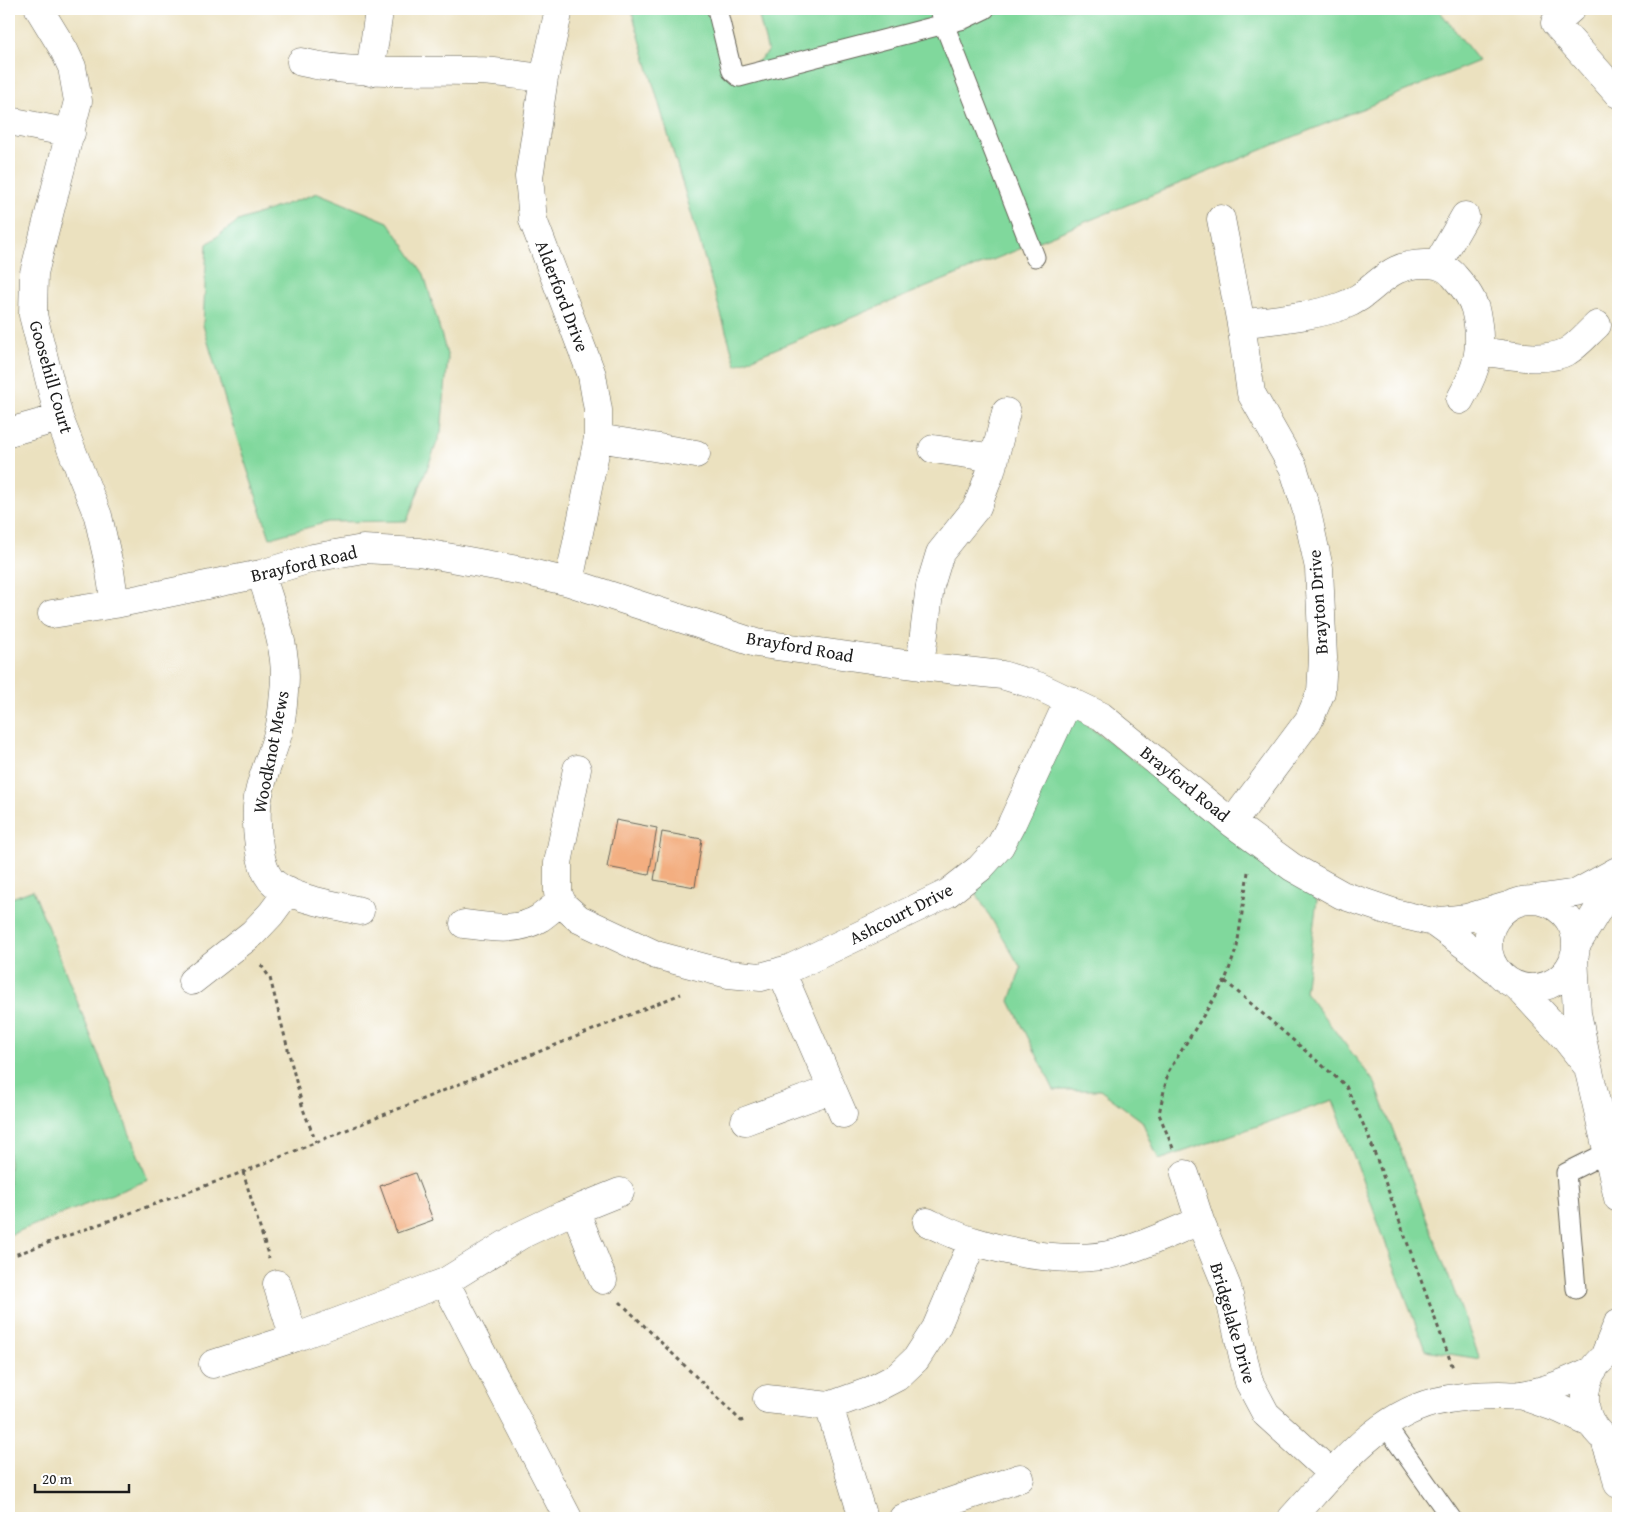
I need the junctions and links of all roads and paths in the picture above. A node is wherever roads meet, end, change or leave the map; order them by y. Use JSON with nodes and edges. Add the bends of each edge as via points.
{"nodes":[{"id":1,"x":39,"y":9,"type":"edge"},
{"id":2,"x":559,"y":9,"type":"edge"},
{"id":3,"x":716,"y":9,"type":"edge"},
{"id":4,"x":985,"y":9,"type":"edge"},
{"id":5,"x":1571,"y":9,"type":"edge"},
{"id":6,"x":942,"y":16,"type":"edge"},
{"id":7,"x":378,"y":18,"type":"dead end"},
{"id":8,"x":301,"y":62,"type":"dead end"},
{"id":9,"x":370,"y":72,"type":"junction"},
{"id":10,"x":544,"y":78,"type":"junction"},
{"id":11,"x":1618,"y":94,"type":"edge"},
{"id":12,"x":9,"y":121,"type":"edge"},
{"id":13,"x":70,"y":133,"type":"junction"},
{"id":14,"x":1465,"y":216,"type":"dead end"},
{"id":15,"x":1221,"y":219,"type":"dead end"},
{"id":16,"x":1035,"y":257,"type":"dead end"},
{"id":17,"x":1437,"y":264,"type":"junction"},
{"id":18,"x":1241,"y":324,"type":"junction"},
{"id":19,"x":1597,"y":325,"type":"dead end"},
{"id":20,"x":1479,"y":351,"type":"junction"},
{"id":21,"x":1460,"y":400,"type":"dead end"},
{"id":22,"x":1006,"y":412,"type":"dead end"},
{"id":23,"x":59,"y":418,"type":"junction"},
{"id":24,"x":9,"y":432,"type":"edge"},
{"id":25,"x":598,"y":438,"type":"junction"},
{"id":26,"x":933,"y":449,"type":"dead end"},
{"id":27,"x":696,"y":454,"type":"dead end"},
{"id":28,"x":995,"y":458,"type":"junction"},
{"id":29,"x":261,"y":574,"type":"junction"},
{"id":30,"x":569,"y":582,"type":"junction"},
{"id":31,"x":115,"y":604,"type":"junction"},
{"id":32,"x":52,"y":614,"type":"dead end"},
{"id":33,"x":920,"y":666,"type":"junction"},
{"id":34,"x":1069,"y":700,"type":"junction"},
{"id":35,"x":577,"y":769,"type":"dead end"},
{"id":36,"x":1242,"y":830,"type":"junction"},
{"id":37,"x":1618,"y":871,"type":"edge"},
{"id":38,"x":288,"y":891,"type":"junction"},
{"id":39,"x":561,"y":901,"type":"junction"},
{"id":40,"x":1520,"y":902,"type":"junction"},
{"id":41,"x":360,"y":911,"type":"dead end"},
{"id":42,"x":1433,"y":922,"type":"junction"},
{"id":43,"x":464,"y":924,"type":"dead end"},
{"id":44,"x":244,"y":940,"type":"junction"},
{"id":45,"x":1576,"y":950,"type":"junction"},
{"id":46,"x":711,"y":970,"type":"junction"},
{"id":47,"x":781,"y":971,"type":"junction"},
{"id":48,"x":1508,"y":980,"type":"junction"},
{"id":49,"x":192,"y":981,"type":"dead end"},
{"id":50,"x":1226,"y":981,"type":"junction"},
{"id":51,"x":1588,"y":1067,"type":"junction"},
{"id":52,"x":832,"y":1089,"type":"junction"},
{"id":53,"x":843,"y":1114,"type":"dead end"},
{"id":54,"x":745,"y":1121,"type":"dead end"},
{"id":55,"x":316,"y":1142,"type":"junction"},
{"id":56,"x":1613,"y":1151,"type":"edge"},
{"id":57,"x":243,"y":1172,"type":"junction"},
{"id":58,"x":1185,"y":1174,"type":"joint"},
{"id":59,"x":620,"y":1192,"type":"dead end"},
{"id":60,"x":1618,"y":1198,"type":"edge"},
{"id":61,"x":575,"y":1210,"type":"junction"},
{"id":62,"x":1200,"y":1221,"type":"junction"},
{"id":63,"x":927,"y":1222,"type":"dead end"},
{"id":64,"x":972,"y":1241,"type":"junction"},
{"id":65,"x":9,"y":1257,"type":"edge"},
{"id":66,"x":603,"y":1280,"type":"joint"},
{"id":67,"x":445,"y":1282,"type":"junction"},
{"id":68,"x":277,"y":1284,"type":"joint"},
{"id":69,"x":1576,"y":1289,"type":"dead end"},
{"id":70,"x":1618,"y":1323,"type":"edge"},
{"id":71,"x":294,"y":1338,"type":"junction"},
{"id":72,"x":1605,"y":1359,"type":"edge"},
{"id":73,"x":213,"y":1364,"type":"dead end"},
{"id":74,"x":1520,"y":1395,"type":"junction"},
{"id":75,"x":1463,"y":1397,"type":"junction"},
{"id":76,"x":767,"y":1399,"type":"joint"},
{"id":77,"x":828,"y":1406,"type":"junction"},
{"id":78,"x":1385,"y":1425,"type":"junction"},
{"id":79,"x":1605,"y":1436,"type":"edge"},
{"id":80,"x":1332,"y":1474,"type":"junction"},
{"id":81,"x":1020,"y":1478,"type":"dead end"},
{"id":82,"x":1618,"y":1484,"type":"edge"},
{"id":83,"x":568,"y":1518,"type":"edge"},
{"id":84,"x":863,"y":1518,"type":"edge"},
{"id":85,"x":903,"y":1518,"type":"edge"},
{"id":86,"x":1292,"y":1518,"type":"edge"},
{"id":87,"x":1450,"y":1518,"type":"edge"}],
"edges":[{"from":1,"to":13,"type":"street","name":"Goosehill Court","via":[[72,67],[78,101]]},
{"from":2,"to":10,"type":"street","name":"Alderford Drive"},
{"from":3,"to":6,"type":"lane","via":[[732,71],[739,77]]},
{"from":4,"to":6,"type":"lane","via":[[964,19]]},
{"from":5,"to":11,"type":"street","via":[[1555,23]]},
{"from":6,"to":16,"type":"lane"},
{"from":7,"to":9,"type":"street"},
{"from":8,"to":9,"type":"street","via":[[328,69]]},
{"from":9,"to":10,"type":"street","via":[[478,71]]},
{"from":10,"to":25,"type":"street","name":"Alderford Drive","via":[[529,177],[533,220],[592,375],[598,410]]},
{"from":12,"to":13,"type":"street"},
{"from":13,"to":23,"type":"street","name":"Goosehill Court","via":[[34,273],[33,315]]},
{"from":14,"to":17,"type":"street"},
{"from":15,"to":18,"type":"street","name":"Brayton Drive"},
{"from":17,"to":18,"type":"street","via":[[1399,268],[1352,303],[1332,310]]},
{"from":17,"to":20,"type":"street","via":[[1450,270],[1474,306],[1479,324]]},
{"from":18,"to":36,"type":"street","name":"Brayton Drive","via":[[1252,393],[1293,467],[1306,508],[1319,568],[1323,658],[1321,692],[1309,720]]},
{"from":19,"to":20,"type":"street","via":[[1569,350],[1555,357]]},
{"from":20,"to":21,"type":"street","via":[[1477,365]]},
{"from":22,"to":28,"type":"street"},
{"from":23,"to":24,"type":"street"},
{"from":23,"to":31,"type":"street","name":"Goosehill Court","via":[[98,516]]},
{"from":25,"to":27,"type":"street"},
{"from":25,"to":30,"type":"street","name":"Alderford Drive"},
{"from":26,"to":28,"type":"street"},
{"from":28,"to":33,"type":"street","via":[[977,508],[940,553],[930,586]]},
{"from":29,"to":30,"type":"street","name":"Brayford Road","via":[[313,558],[363,549],[419,552]]},
{"from":29,"to":31,"type":"street","name":"Brayford Road"},
{"from":29,"to":38,"type":"street","name":"Woodknot Mews","via":[[283,646],[285,690],[279,730],[257,806],[258,833],[265,868],[272,882]]},
{"from":30,"to":33,"type":"street","name":"Brayford Road","via":[[756,643]]},
{"from":31,"to":32,"type":"street","name":"Brayford Road"},
{"from":33,"to":34,"type":"street","name":"Brayford Road","via":[[1002,675]]},
{"from":34,"to":36,"type":"street","name":"Brayford Road","via":[[1101,716]]},
{"from":34,"to":47,"type":"street","name":"Ashcourt Drive","via":[[1000,846],[980,868],[948,893]]},
{"from":35,"to":39,"type":"street","via":[[558,864]]},
{"from":36,"to":42,"type":"street","name":"Brayford Road","via":[[1292,867],[1342,895]]},
{"from":36,"to":50,"type":"path","via":[[1237,947]]},
{"from":37,"to":40,"type":"street","name":"Brayford Road","via":[[1576,893]]},
{"from":37,"to":45,"type":"street"},
{"from":38,"to":41,"type":"street","name":"Woodknot Mews"},
{"from":38,"to":44,"type":"street","via":[[271,914]]},
{"from":39,"to":43,"type":"street","via":[[538,919],[519,926],[503,929]]},
{"from":39,"to":46,"type":"street","name":"Ashcourt Drive","via":[[580,919],[656,955]]},
{"from":40,"to":42,"type":"street","name":"Brayford Road","via":[[1468,918]]},
{"from":40,"to":45,"type":"street","via":[[1545,901],[1560,908],[1571,922]]},
{"from":40,"to":48,"type":"street","via":[[1494,920],[1488,933],[1491,963]]},
{"from":42,"to":48,"type":"street","name":"Brayford Road"},
{"from":44,"to":49,"type":"street"},
{"from":44,"to":55,"type":"path","via":[[270,978],[303,1109]]},
{"from":45,"to":48,"type":"street","via":[[1572,965],[1555,983],[1533,989]]},
{"from":45,"to":51,"type":"street","via":[[1577,1014]]},
{"from":46,"to":47,"type":"street","name":"Ashcourt Drive","via":[[761,977]]},
{"from":46,"to":55,"type":"path","via":[[694,988]]},
{"from":47,"to":52,"type":"street"},
{"from":48,"to":51,"type":"street","via":[[1566,1039]]},
{"from":50,"to":58,"type":"path","via":[[1168,1072],[1159,1114]]},
{"from":50,"to":75,"type":"path","via":[[1346,1086],[1368,1135]]},
{"from":51,"to":56,"type":"street"},
{"from":52,"to":53,"type":"street"},
{"from":52,"to":54,"type":"street"},
{"from":55,"to":57,"type":"path"},
{"from":56,"to":60,"type":"street"},
{"from":56,"to":69,"type":"lane","via":[[1566,1173]]},
{"from":57,"to":65,"type":"path"},
{"from":57,"to":68,"type":"path"},
{"from":58,"to":62,"type":"street","name":"Bridgelake Drive"},
{"from":59,"to":61,"type":"street"},
{"from":61,"to":66,"type":"street"},
{"from":61,"to":67,"type":"street","via":[[521,1235]]},
{"from":62,"to":64,"type":"street","via":[[1117,1253],[1087,1257],[1017,1252]]},
{"from":62,"to":80,"type":"street","name":"Bridgelake Drive","via":[[1227,1287],[1249,1382],[1266,1414]]},
{"from":63,"to":64,"type":"street"},
{"from":64,"to":77,"type":"street","via":[[936,1328],[916,1359],[897,1377],[868,1392]]},
{"from":66,"to":76,"type":"path","via":[[617,1300],[742,1421],[756,1415]]},
{"from":67,"to":71,"type":"street"},
{"from":67,"to":83,"type":"street"},
{"from":68,"to":71,"type":"street"},
{"from":70,"to":72,"type":"street"},
{"from":71,"to":73,"type":"street"},
{"from":72,"to":74,"type":"street","via":[[1556,1387]]},
{"from":72,"to":79,"type":"street","via":[[1585,1388],[1585,1405]]},
{"from":74,"to":75,"type":"street"},
{"from":74,"to":79,"type":"street","via":[[1560,1409]]},
{"from":75,"to":78,"type":"street","via":[[1434,1402],[1406,1412]]},
{"from":76,"to":77,"type":"street"},
{"from":77,"to":84,"type":"street"},
{"from":78,"to":80,"type":"street"},
{"from":78,"to":87,"type":"lane"},
{"from":79,"to":82,"type":"street"},
{"from":80,"to":86,"type":"street"},
{"from":81,"to":85,"type":"street"}]}
